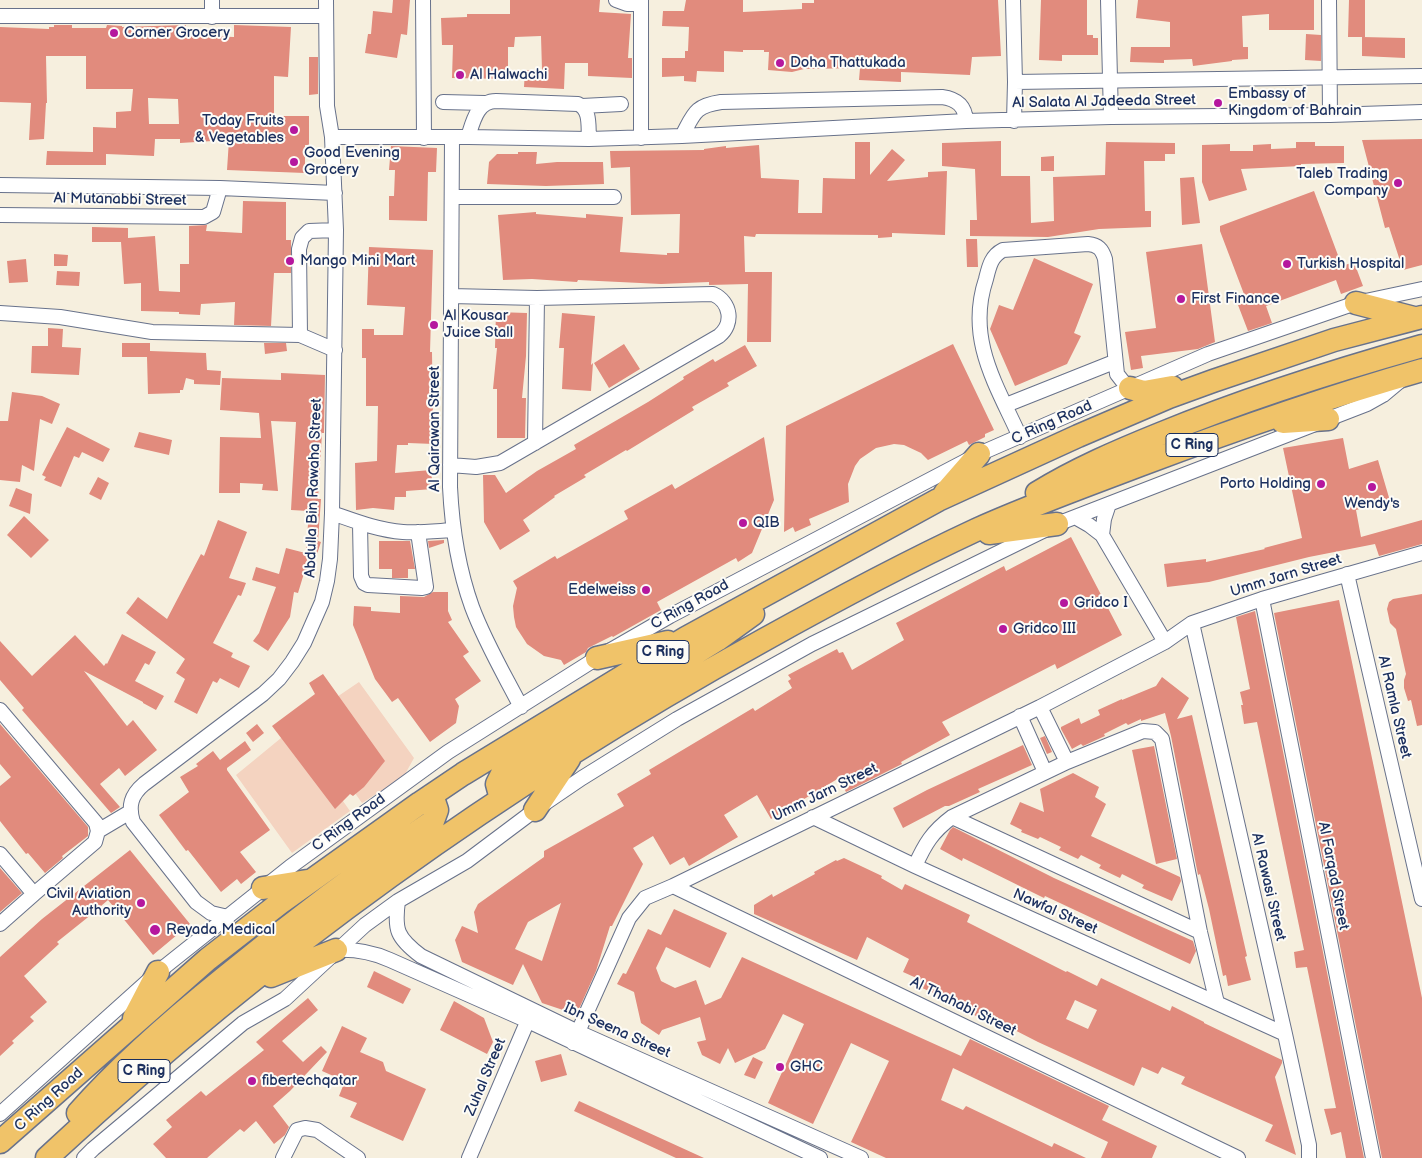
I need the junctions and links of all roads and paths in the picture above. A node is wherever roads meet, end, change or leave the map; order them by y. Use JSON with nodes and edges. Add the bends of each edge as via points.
{"nodes":[{"id":1,"x":212,"y":0,"type":"edge"},
{"id":2,"x":326,"y":0,"type":"edge"},
{"id":3,"x":423,"y":0,"type":"edge"},
{"id":4,"x":616,"y":0,"type":"edge"},
{"id":5,"x":1013,"y":0,"type":"edge"},
{"id":6,"x":1108,"y":0,"type":"edge"},
{"id":7,"x":1330,"y":0,"type":"edge"},
{"id":8,"x":641,"y":2,"type":"edge"},
{"id":9,"x":0,"y":16,"type":"edge"},
{"id":10,"x":326,"y":16,"type":"junction"},
{"id":11,"x":212,"y":17,"type":"junction"},
{"id":12,"x":1422,"y":76,"type":"edge"},
{"id":13,"x":1330,"y":78,"type":"junction"},
{"id":14,"x":1110,"y":81,"type":"junction"},
{"id":15,"x":1015,"y":82,"type":"junction"},
{"id":16,"x":443,"y":102,"type":"dead end"},
{"id":17,"x":484,"y":103,"type":"junction"},
{"id":18,"x":621,"y":104,"type":"dead end"},
{"id":19,"x":582,"y":106,"type":"junction"},
{"id":20,"x":1416,"y":112,"type":"edge"},
{"id":21,"x":1330,"y":115,"type":"junction"},
{"id":22,"x":1110,"y":117,"type":"junction"},
{"id":23,"x":966,"y":121,"type":"junction"},
{"id":24,"x":1014,"y":121,"type":"junction"},
{"id":25,"x":1422,"y":121,"type":"edge"},
{"id":26,"x":682,"y":136,"type":"junction"},
{"id":27,"x":332,"y":137,"type":"junction"},
{"id":28,"x":468,"y":137,"type":"junction"},
{"id":29,"x":424,"y":138,"type":"junction"},
{"id":30,"x":452,"y":138,"type":"junction"},
{"id":31,"x":641,"y":138,"type":"junction"},
{"id":32,"x":589,"y":139,"type":"junction"},
{"id":33,"x":0,"y":185,"type":"edge"},
{"id":34,"x":220,"y":188,"type":"junction"},
{"id":35,"x":335,"y":193,"type":"junction"},
{"id":36,"x":452,"y":197,"type":"junction"},
{"id":37,"x":614,"y":198,"type":"dead end"},
{"id":38,"x":0,"y":215,"type":"edge"},
{"id":39,"x":336,"y":230,"type":"junction"},
{"id":40,"x":1422,"y":290,"type":"edge"},
{"id":41,"x":451,"y":296,"type":"junction"},
{"id":42,"x":537,"y":298,"type":"junction"},
{"id":43,"x":1356,"y":303,"type":"junction"},
{"id":44,"x":0,"y":313,"type":"edge"},
{"id":45,"x":1419,"y":318,"type":"edge"},
{"id":46,"x":300,"y":335,"type":"junction"},
{"id":47,"x":1422,"y":346,"type":"edge"},
{"id":48,"x":335,"y":350,"type":"junction"},
{"id":49,"x":1114,"y":362,"type":"junction"},
{"id":50,"x":1414,"y":372,"type":"edge"},
{"id":51,"x":1213,"y":381,"type":"junction"},
{"id":52,"x":1130,"y":388,"type":"junction"},
{"id":53,"x":1006,"y":405,"type":"junction"},
{"id":54,"x":1328,"y":419,"type":"junction"},
{"id":55,"x":1250,"y":424,"type":"junction"},
{"id":56,"x":1020,"y":437,"type":"junction"},
{"id":57,"x":535,"y":443,"type":"junction"},
{"id":58,"x":979,"y":454,"type":"junction"},
{"id":59,"x":450,"y":465,"type":"junction"},
{"id":60,"x":938,"y":500,"type":"junction"},
{"id":61,"x":1109,"y":504,"type":"junction"},
{"id":62,"x":332,"y":514,"type":"junction"},
{"id":63,"x":1066,"y":521,"type":"junction"},
{"id":64,"x":360,"y":524,"type":"junction"},
{"id":65,"x":454,"y":530,"type":"junction"},
{"id":66,"x":418,"y":532,"type":"junction"},
{"id":67,"x":971,"y":533,"type":"junction"},
{"id":68,"x":1102,"y":535,"type":"junction"},
{"id":69,"x":1422,"y":553,"type":"edge"},
{"id":70,"x":807,"y":571,"type":"junction"},
{"id":71,"x":1347,"y":574,"type":"junction"},
{"id":72,"x":1262,"y":600,"type":"junction"},
{"id":73,"x":1192,"y":624,"type":"junction"},
{"id":74,"x":686,"y":638,"type":"junction"},
{"id":75,"x":1165,"y":642,"type":"junction"},
{"id":76,"x":597,"y":658,"type":"junction"},
{"id":77,"x":521,"y":707,"type":"junction"},
{"id":78,"x":1040,"y":707,"type":"junction"},
{"id":79,"x":0,"y":710,"type":"edge"},
{"id":80,"x":1020,"y":716,"type":"junction"},
{"id":81,"x":574,"y":751,"type":"junction"},
{"id":82,"x":1067,"y":762,"type":"junction"},
{"id":83,"x":1045,"y":772,"type":"junction"},
{"id":84,"x":432,"y":795,"type":"junction"},
{"id":85,"x":500,"y":799,"type":"junction"},
{"id":86,"x":535,"y":810,"type":"junction"},
{"id":87,"x":130,"y":812,"type":"junction"},
{"id":88,"x":813,"y":817,"type":"junction"},
{"id":89,"x":952,"y":817,"type":"junction"},
{"id":90,"x":98,"y":830,"type":"junction"},
{"id":91,"x":1416,"y":847,"type":"edge"},
{"id":92,"x":0,"y":854,"type":"edge"},
{"id":93,"x":914,"y":866,"type":"junction"},
{"id":94,"x":313,"y":880,"type":"junction"},
{"id":95,"x":673,"y":886,"type":"junction"},
{"id":96,"x":263,"y":888,"type":"junction"},
{"id":97,"x":34,"y":894,"type":"junction"},
{"id":98,"x":1422,"y":899,"type":"edge"},
{"id":99,"x":398,"y":901,"type":"junction"},
{"id":100,"x":196,"y":902,"type":"junction"},
{"id":101,"x":228,"y":917,"type":"junction"},
{"id":102,"x":0,"y":924,"type":"edge"},
{"id":103,"x":1200,"y":932,"type":"junction"},
{"id":104,"x":200,"y":940,"type":"junction"},
{"id":105,"x":336,"y":950,"type":"junction"},
{"id":106,"x":158,"y":972,"type":"junction"},
{"id":107,"x":244,"y":987,"type":"junction"},
{"id":108,"x":1217,"y":1003,"type":"junction"},
{"id":109,"x":530,"y":1016,"type":"junction"},
{"id":110,"x":126,"y":1031,"type":"junction"},
{"id":111,"x":1285,"y":1034,"type":"junction"},
{"id":112,"x":576,"y":1038,"type":"junction"},
{"id":113,"x":0,"y":1114,"type":"edge"},
{"id":114,"x":20,"y":1126,"type":"junction"},
{"id":115,"x":0,"y":1142,"type":"edge"},
{"id":116,"x":824,"y":1142,"type":"junction"},
{"id":117,"x":0,"y":1150,"type":"edge"},
{"id":118,"x":40,"y":1158,"type":"edge"},
{"id":119,"x":47,"y":1158,"type":"edge"},
{"id":120,"x":84,"y":1158,"type":"edge"},
{"id":121,"x":283,"y":1158,"type":"edge"},
{"id":122,"x":358,"y":1158,"type":"edge"},
{"id":123,"x":469,"y":1158,"type":"edge"},
{"id":124,"x":818,"y":1158,"type":"edge"},
{"id":125,"x":860,"y":1158,"type":"edge"},
{"id":126,"x":1238,"y":1158,"type":"edge"},
{"id":127,"x":1309,"y":1158,"type":"edge"},
{"id":128,"x":1373,"y":1158,"type":"edge"}],
"edges":[{"from":1,"to":11,"type":"street"},
{"from":2,"to":10,"type":"street","name":"Abdulla Bin Rawaha Street"},
{"from":3,"to":29,"type":"street"},
{"from":4,"to":8,"type":"street","via":[[627,4]]},
{"from":5,"to":15,"type":"street"},
{"from":6,"to":14,"type":"street"},
{"from":7,"to":13,"type":"street"},
{"from":8,"to":31,"type":"street"},
{"from":9,"to":11,"type":"street"},
{"from":10,"to":11,"type":"street"},
{"from":10,"to":27,"type":"street","name":"Abdulla Bin Rawaha Street","via":[[327,106]]},
{"from":12,"to":13,"type":"street","name":"Al Salata Al Jadeeda Street"},
{"from":13,"to":14,"type":"street","name":"Al Salata Al Jadeeda Street"},
{"from":13,"to":21,"type":"street"},
{"from":14,"to":15,"type":"street","name":"Al Salata Al Jadeeda Street"},
{"from":14,"to":22,"type":"street"},
{"from":15,"to":24,"type":"street"},
{"from":16,"to":17,"type":"street"},
{"from":17,"to":19,"type":"street","via":[[573,102]]},
{"from":17,"to":28,"type":"street","via":[[477,112]]},
{"from":18,"to":19,"type":"street"},
{"from":19,"to":32,"type":"street","via":[[588,115]]},
{"from":20,"to":21,"type":"street","name":"Al Salata Al Jadeeda Street"},
{"from":20,"to":25,"type":"street"},
{"from":21,"to":22,"type":"street","name":"Al Salata Al Jadeeda Street"},
{"from":22,"to":24,"type":"street","name":"Al Salata Al Jadeeda Street"},
{"from":23,"to":24,"type":"street","name":"Al Salata Al Jadeeda Street"},
{"from":23,"to":26,"type":"street","name":"Al Salata Al Jadeeda Street"},
{"from":23,"to":26,"type":"street","via":[[961,106],[942,97],[721,102],[698,109]]},
{"from":26,"to":31,"type":"street","name":"Al Salata Al Jadeeda Street"},
{"from":27,"to":29,"type":"street","name":"Al Salata Al Jadeeda Street"},
{"from":27,"to":35,"type":"street","name":"Abdulla Bin Rawaha Street"},
{"from":28,"to":30,"type":"street","name":"Al Salata Al Jadeeda Street"},
{"from":28,"to":32,"type":"street","name":"Al Salata Al Jadeeda Street"},
{"from":29,"to":30,"type":"street","name":"Al Salata Al Jadeeda Street"},
{"from":30,"to":36,"type":"street","name":"Al Qairawan Street"},
{"from":31,"to":32,"type":"street","name":"Al Salata Al Jadeeda Street"},
{"from":33,"to":34,"type":"street","name":"Al Mutanabbi Street"},
{"from":34,"to":35,"type":"street","name":"Al Mutanabbi Street"},
{"from":34,"to":38,"type":"street","name":"Al Mutanabbi Street","via":[[213,212],[204,217]]},
{"from":35,"to":39,"type":"street","name":"Abdulla Bin Rawaha Street"},
{"from":36,"to":37,"type":"street"},
{"from":36,"to":41,"type":"street","name":"Al Qairawan Street"},
{"from":39,"to":46,"type":"street","via":[[309,231],[302,238]]},
{"from":39,"to":48,"type":"street","name":"Abdulla Bin Rawaha Street"},
{"from":40,"to":43,"type":"street","name":"C Ring Road"},
{"from":41,"to":42,"type":"street"},
{"from":41,"to":59,"type":"street","name":"Al Qairawan Street"},
{"from":42,"to":57,"type":"street"},
{"from":42,"to":57,"type":"street","via":[[713,294],[724,301],[729,319],[719,336]]},
{"from":43,"to":45,"type":"highway"},
{"from":43,"to":52,"type":"street","name":"C Ring Road","via":[[1222,348]]},
{"from":44,"to":46,"type":"street","via":[[60,317],[152,332]]},
{"from":45,"to":51,"type":"highway","name":"C Ring Road","number":"C Ring","via":[[1334,340]]},
{"from":46,"to":48,"type":"street"},
{"from":47,"to":67,"type":"highway","via":[[1343,368],[1202,417],[1118,451],[1044,488]]},
{"from":48,"to":62,"type":"street","name":"Abdulla Bin Rawaha Street"},
{"from":49,"to":52,"type":"street","via":[[1117,374]]},
{"from":49,"to":53,"type":"street"},
{"from":49,"to":53,"type":"street","via":[[1105,259],[1100,248],[1088,244],[1003,250],[994,257],[985,282],[979,328],[985,358]]},
{"from":50,"to":54,"type":"street","via":[[1367,404]]},
{"from":50,"to":55,"type":"highway","number":"C Ring"},
{"from":51,"to":52,"type":"highway","via":[[1144,392]]},
{"from":51,"to":60,"type":"highway","name":"C Ring Road","number":"C Ring","via":[[1078,436]]},
{"from":52,"to":56,"type":"street","name":"C Ring Road"},
{"from":53,"to":56,"type":"street"},
{"from":54,"to":55,"type":"highway"},
{"from":54,"to":61,"type":"street"},
{"from":55,"to":67,"type":"highway","number":"C Ring","via":[[1089,484]]},
{"from":56,"to":58,"type":"street","name":"C Ring Road"},
{"from":57,"to":59,"type":"street","via":[[489,466]]},
{"from":58,"to":60,"type":"highway"},
{"from":58,"to":76,"type":"street","name":"C Ring Road","via":[[741,578]]},
{"from":59,"to":65,"type":"street","name":"Al Qairawan Street"},
{"from":60,"to":70,"type":"highway","name":"C Ring Road","number":"C Ring"},
{"from":61,"to":63,"type":"street"},
{"from":61,"to":68,"type":"street"},
{"from":62,"to":64,"type":"street"},
{"from":62,"to":87,"type":"street","name":"Abdulla Bin Rawaha Street","via":[[328,581],[308,636],[292,662],[263,694],[136,791]]},
{"from":63,"to":67,"type":"highway"},
{"from":63,"to":68,"type":"street","via":[[1089,524]]},
{"from":63,"to":86,"type":"street","via":[[804,649],[677,719]]},
{"from":64,"to":66,"type":"street","via":[[392,531]]},
{"from":64,"to":66,"type":"street","via":[[361,576],[364,584],[368,585],[426,587]]},
{"from":65,"to":66,"type":"street"},
{"from":65,"to":77,"type":"street","name":"Al Qairawan Street","via":[[472,607]]},
{"from":67,"to":81,"type":"highway","number":"C Ring","via":[[893,570],[790,626]]},
{"from":68,"to":75,"type":"street"},
{"from":69,"to":71,"type":"street","name":"Umm Jarn Street"},
{"from":70,"to":74,"type":"highway","name":"C Ring Road","number":"C Ring"},
{"from":70,"to":85,"type":"highway","via":[[725,635],[503,772],[496,784]]},
{"from":71,"to":72,"type":"street","name":"Umm Jarn Street"},
{"from":71,"to":91,"type":"street","name":"Al Ramla Street"},
{"from":72,"to":73,"type":"street","name":"Umm Jarn Street"},
{"from":72,"to":128,"type":"street","name":"Al Farqad Street"},
{"from":73,"to":75,"type":"street","name":"Umm Jarn Street"},
{"from":73,"to":111,"type":"street","name":"Al Rawasi Street"},
{"from":74,"to":76,"type":"highway"},
{"from":74,"to":84,"type":"highway","name":"C Ring Road","number":"C Ring"},
{"from":75,"to":78,"type":"street","name":"Umm Jarn Street"},
{"from":76,"to":77,"type":"street","name":"C Ring Road"},
{"from":77,"to":96,"type":"street","name":"C Ring Road","via":[[448,752]]},
{"from":78,"to":80,"type":"street","name":"Umm Jarn Street"},
{"from":78,"to":82,"type":"street"},
{"from":79,"to":90,"type":"street","via":[[96,823]]},
{"from":80,"to":83,"type":"street"},
{"from":80,"to":88,"type":"street","name":"Umm Jarn Street"},
{"from":81,"to":85,"type":"highway","number":"C Ring"},
{"from":81,"to":86,"type":"highway"},
{"from":82,"to":83,"type":"street"},
{"from":82,"to":103,"type":"street","via":[[1143,730],[1155,732],[1162,739]]},
{"from":83,"to":89,"type":"street"},
{"from":84,"to":94,"type":"highway","name":"C Ring Road","number":"C Ring"},
{"from":84,"to":118,"type":"highway","via":[[437,810],[433,820],[316,903],[177,1016],[99,1089]]},
{"from":85,"to":107,"type":"highway","number":"C Ring","via":[[378,884]]},
{"from":86,"to":99,"type":"street","via":[[467,861]]},
{"from":87,"to":90,"type":"street"},
{"from":87,"to":100,"type":"street","via":[[133,822]]},
{"from":88,"to":93,"type":"street","name":"Nawfal Street"},
{"from":88,"to":95,"type":"street","name":"Umm Jarn Street"},
{"from":89,"to":93,"type":"street","via":[[928,839]]},
{"from":89,"to":103,"type":"street"},
{"from":90,"to":97,"type":"street","via":[[95,842]]},
{"from":91,"to":98,"type":"street","name":"Al Ramla Street"},
{"from":92,"to":97,"type":"street"},
{"from":93,"to":108,"type":"street","name":"Nawfal Street"},
{"from":94,"to":96,"type":"highway"},
{"from":94,"to":110,"type":"highway","name":"C Ring Road","number":"C Ring","via":[[208,959]]},
{"from":95,"to":112,"type":"street","name":"Umm Jarn Street","via":[[645,898],[629,918]]},
{"from":95,"to":126,"type":"street","name":"Al Thahabi Street"},
{"from":96,"to":101,"type":"street","name":"C Ring Road"},
{"from":97,"to":102,"type":"street"},
{"from":99,"to":105,"type":"street"},
{"from":99,"to":109,"type":"street","name":"Ibn Seena Street","via":[[396,926],[408,946]]},
{"from":100,"to":101,"type":"street","via":[[211,913]]},
{"from":100,"to":104,"type":"street","via":[[201,912]]},
{"from":101,"to":104,"type":"street","name":"C Ring Road"},
{"from":103,"to":108,"type":"street"},
{"from":104,"to":106,"type":"street","name":"C Ring Road"},
{"from":105,"to":107,"type":"highway"},
{"from":105,"to":109,"type":"street","name":"Ibn Seena Street","via":[[372,953]]},
{"from":105,"to":120,"type":"street","via":[[285,999],[239,1027]]},
{"from":106,"to":110,"type":"highway"},
{"from":106,"to":113,"type":"street","name":"C Ring Road"},
{"from":107,"to":119,"type":"highway","number":"C Ring"},
{"from":108,"to":111,"type":"street","name":"Nawfal Street"},
{"from":109,"to":112,"type":"street","name":"Ibn Seena Street"},
{"from":109,"to":123,"type":"street","name":"Zuhal Street"},
{"from":110,"to":114,"type":"highway","name":"C Ring Road","number":"C Ring"},
{"from":111,"to":127,"type":"street","name":"Al Rawasi Street"},
{"from":112,"to":116,"type":"street","name":"Ibn Seena Street"},
{"from":112,"to":124,"type":"street","name":"Ibn Seena Street"},
{"from":114,"to":115,"type":"highway","name":"C Ring Road","number":"C Ring"},
{"from":114,"to":117,"type":"highway"},
{"from":116,"to":124,"type":"street"},
{"from":116,"to":125,"type":"street","name":"Ibn Seena Street"},
{"from":121,"to":122,"type":"street","via":[[297,1130],[305,1128],[317,1130]]}]}
